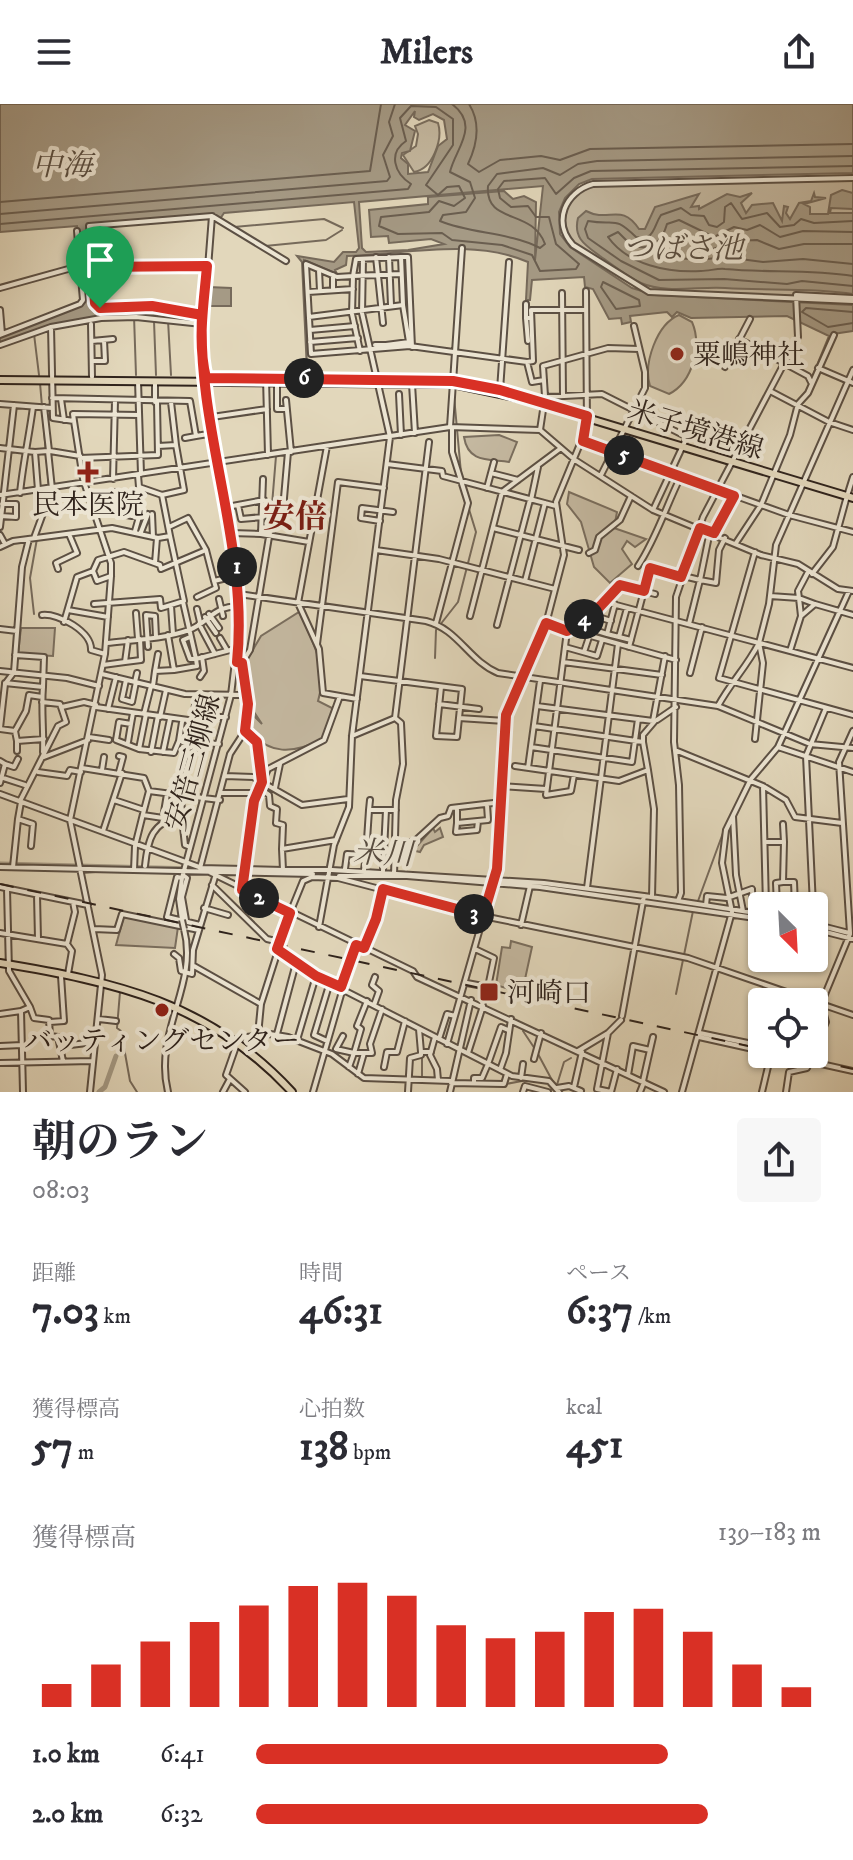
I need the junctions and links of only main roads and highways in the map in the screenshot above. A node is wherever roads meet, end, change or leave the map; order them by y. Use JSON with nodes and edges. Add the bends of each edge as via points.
{"nodes":[{"id":1,"x":0,"y":379,"type":"edge"},
{"id":2,"x":51,"y":379,"type":"junction"},
{"id":3,"x":266,"y":379,"type":"junction"},
{"id":4,"x":377,"y":379,"type":"junction"},
{"id":5,"x":206,"y":380,"type":"junction"},
{"id":6,"x":453,"y":382,"type":"junction"},
{"id":7,"x":544,"y":402,"type":"junction"},
{"id":8,"x":850,"y":496,"type":"edge"},
{"id":9,"x":0,"y":965,"type":"edge"},
{"id":10,"x":291,"y":1092,"type":"edge"}],
"edges":[{"from":1,"to":2,"type":"main road","name":"米子境港線"},
{"from":2,"to":5,"type":"main road","name":"米子境港線"},
{"from":2,"to":5,"type":"main road","name":"米子境港線"},
{"from":3,"to":4,"type":"main road","name":"米子境港線"},
{"from":3,"to":4,"type":"main road","name":"米子境港線"},
{"from":3,"to":5,"type":"main road","name":"米子境港線"},
{"from":4,"to":6,"type":"main road","name":"米子境港線"},
{"from":4,"to":6,"type":"main road","name":"米子境港線"},
{"from":6,"to":7,"type":"main road","name":"米子境港線"},
{"from":6,"to":7,"type":"main road","name":"米子境港線"},
{"from":7,"to":8,"type":"main road","name":"米子境港線"},
{"from":9,"to":10,"type":"main road","via":[[102,982],[174,1007],[237,1045]]}]}
